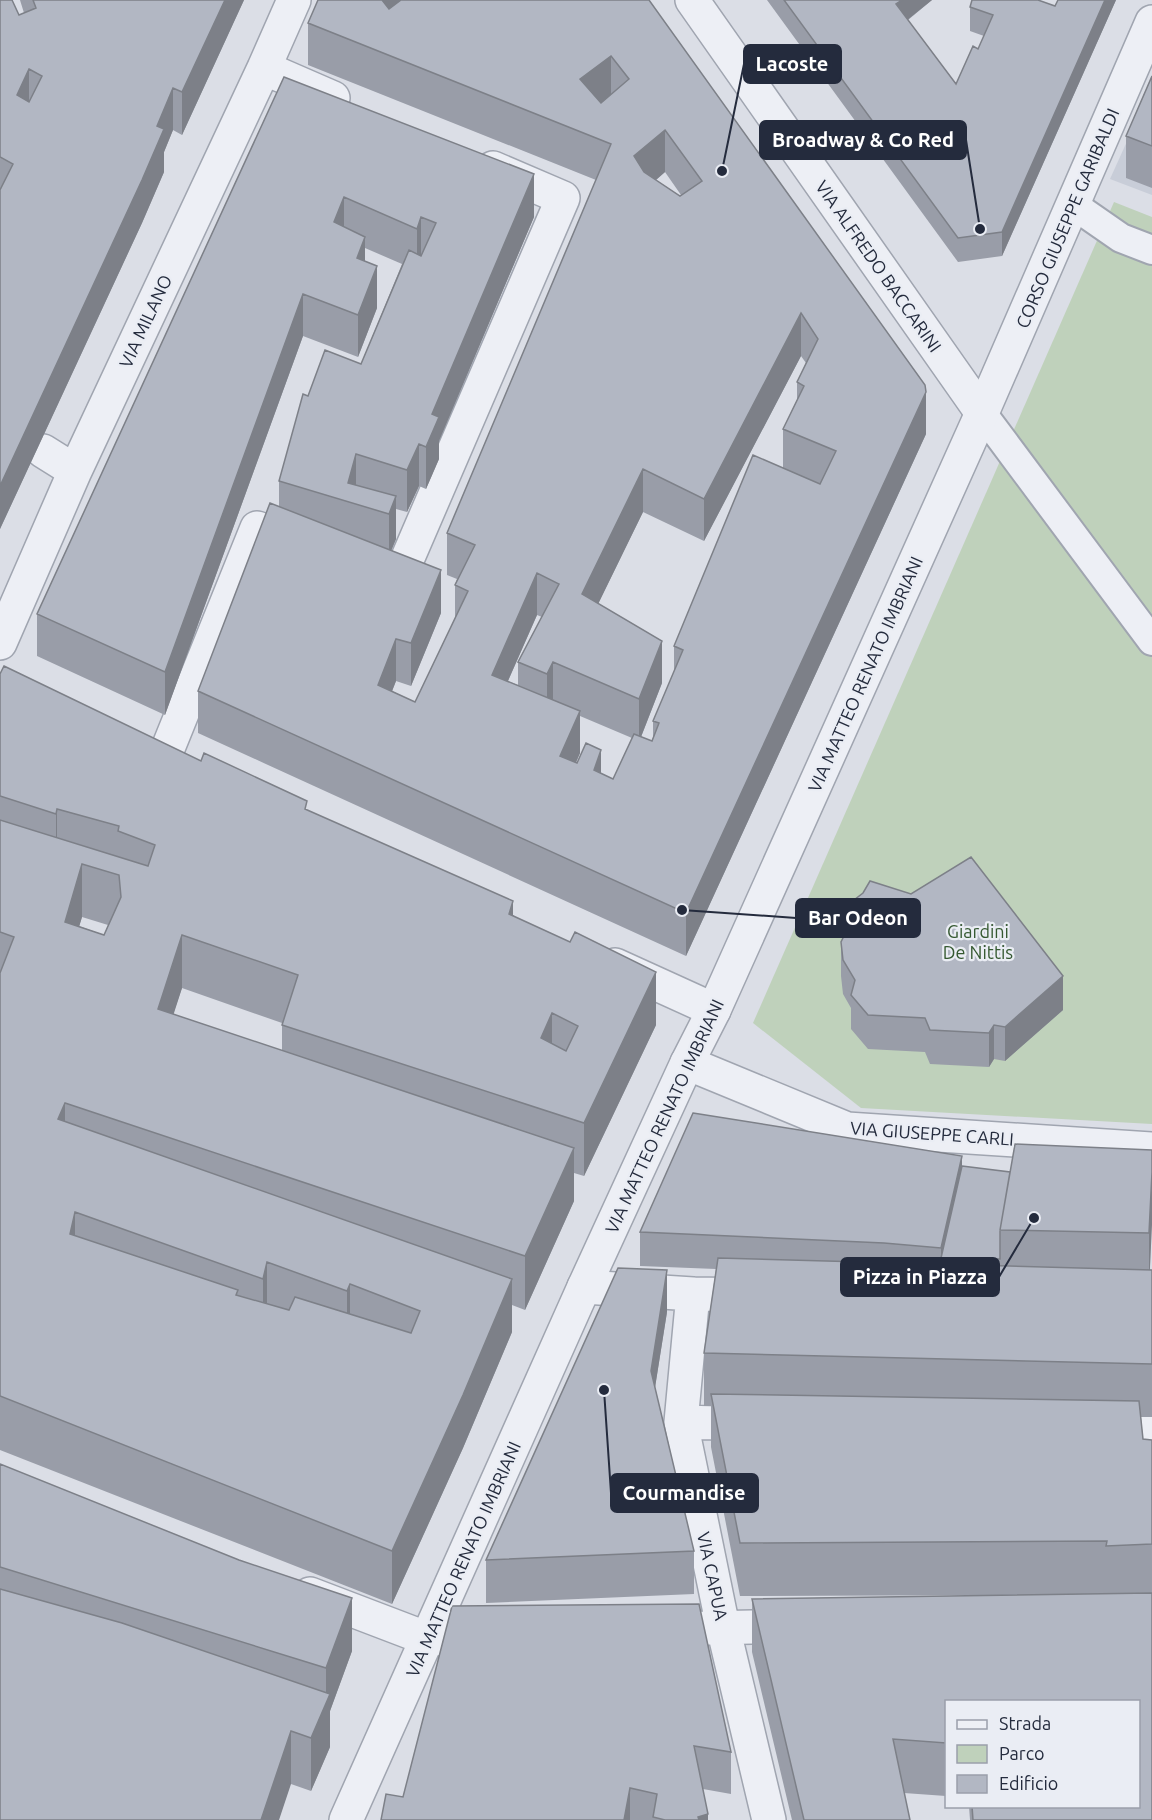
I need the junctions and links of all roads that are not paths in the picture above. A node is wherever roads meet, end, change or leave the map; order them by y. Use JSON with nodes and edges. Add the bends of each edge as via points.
{"nodes":[{"id":1,"x":294,"y":0,"type":"edge"},
{"id":2,"x":692,"y":0,"type":"edge"},
{"id":3,"x":1152,"y":22,"type":"edge"},
{"id":4,"x":264,"y":68,"type":"junction"},
{"id":5,"x":360,"y":110,"type":"edge"},
{"id":6,"x":467,"y":157,"type":"edge"},
{"id":7,"x":1072,"y":204,"type":"junction"},
{"id":8,"x":1152,"y":250,"type":"edge"},
{"id":9,"x":982,"y":413,"type":"junction"},
{"id":10,"x":43,"y":451,"type":"dead end"},
{"id":11,"x":75,"y":471,"type":"junction"},
{"id":12,"x":1152,"y":641,"type":"edge"},
{"id":13,"x":0,"y":643,"type":"edge"},
{"id":14,"x":133,"y":744,"type":"edge"},
{"id":15,"x":591,"y":953,"type":"edge"},
{"id":16,"x":714,"y":1010,"type":"junction"},
{"id":17,"x":687,"y":1063,"type":"junction"},
{"id":18,"x":1152,"y":1149,"type":"edge"},
{"id":19,"x":585,"y":1287,"type":"junction"},
{"id":20,"x":693,"y":1294,"type":"junction"},
{"id":21,"x":787,"y":1296,"type":"edge"},
{"id":22,"x":681,"y":1422,"type":"junction"},
{"id":23,"x":787,"y":1425,"type":"edge"},
{"id":24,"x":1070,"y":1431,"type":"edge"},
{"id":25,"x":1152,"y":1433,"type":"edge"},
{"id":26,"x":285,"y":1585,"type":"edge"},
{"id":27,"x":831,"y":1625,"type":"edge"},
{"id":28,"x":723,"y":1627,"type":"junction"},
{"id":29,"x":628,"y":1631,"type":"edge"},
{"id":30,"x":486,"y":1636,"type":"edge"},
{"id":31,"x":428,"y":1639,"type":"junction"},
{"id":32,"x":346,"y":1820,"type":"edge"},
{"id":33,"x":769,"y":1820,"type":"edge"}],
"edges":[{"from":1,"to":4,"type":"street","name":"VIA MILANO"},
{"from":2,"to":9,"type":"street","name":"VIA ALFREDO BACCARINI"},
{"from":3,"to":7,"type":"street","name":"CORSO GIUSEPPE GARIBALDI"},
{"from":4,"to":5,"type":"street"},
{"from":4,"to":11,"type":"street","name":"VIA MILANO"},
{"from":6,"to":14,"type":"street","via":[[563,198],[400,576],[257,528],[175,763]]},
{"from":7,"to":8,"type":"street","via":[[1121,238]]},
{"from":7,"to":9,"type":"street","name":"CORSO GIUSEPPE GARIBALDI"},
{"from":9,"to":12,"type":"street"},
{"from":9,"to":16,"type":"street","name":"VIA MATTEO RENATO IMBRIANI"},
{"from":10,"to":11,"type":"street"},
{"from":11,"to":13,"type":"street","name":"VIA MILANO"},
{"from":15,"to":16,"type":"street"},
{"from":16,"to":17,"type":"street","name":"VIA MATTEO RENATO IMBRIANI"},
{"from":17,"to":18,"type":"street","name":"VIA GIUSEPPE CARLI","via":[[847,1129]]},
{"from":17,"to":19,"type":"street","name":"VIA MATTEO RENATO IMBRIANI"},
{"from":19,"to":20,"type":"street"},
{"from":19,"to":31,"type":"street","name":"VIA MATTEO RENATO IMBRIANI"},
{"from":20,"to":21,"type":"street"},
{"from":20,"to":22,"type":"street","name":"VIA CAPUA"},
{"from":22,"to":23,"type":"street"},
{"from":22,"to":28,"type":"street","name":"VIA CAPUA"},
{"from":24,"to":25,"type":"street"},
{"from":26,"to":31,"type":"street"},
{"from":27,"to":28,"type":"street"},
{"from":28,"to":29,"type":"street"},
{"from":28,"to":33,"type":"street","name":"VIA CAPUA"},
{"from":30,"to":31,"type":"street"},
{"from":31,"to":32,"type":"street","name":"VIA MATTEO RENATO IMBRIANI"}]}
